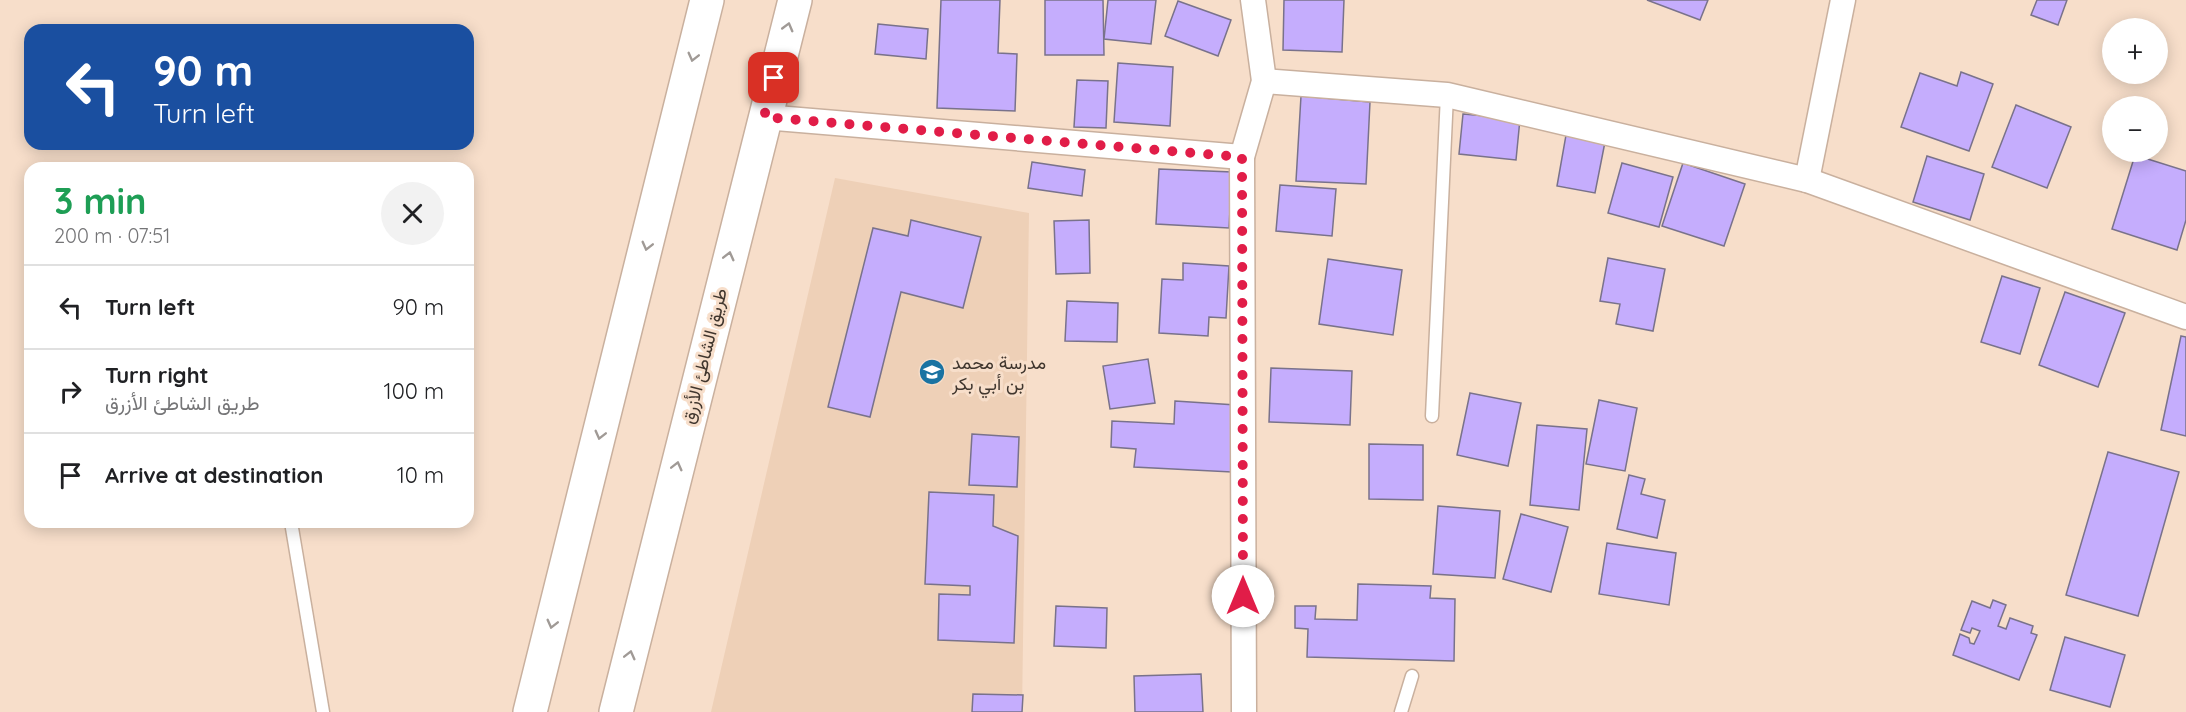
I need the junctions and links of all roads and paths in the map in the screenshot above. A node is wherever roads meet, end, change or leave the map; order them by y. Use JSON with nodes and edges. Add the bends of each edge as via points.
{"nodes":[{"id":1,"x":707,"y":0,"type":"edge"},
{"id":2,"x":795,"y":0,"type":"edge"},
{"id":3,"x":1253,"y":0,"type":"edge"},
{"id":4,"x":1843,"y":0,"type":"edge"},
{"id":5,"x":1264,"y":81,"type":"junction"},
{"id":6,"x":1447,"y":95,"type":"junction"},
{"id":7,"x":764,"y":117,"type":"junction"},
{"id":8,"x":1242,"y":157,"type":"junction"},
{"id":9,"x":1807,"y":180,"type":"junction"},
{"id":10,"x":2186,"y":317,"type":"edge"},
{"id":11,"x":1432,"y":416,"type":"dead end"},
{"id":12,"x":292,"y":528,"type":"edge"},
{"id":13,"x":1412,"y":676,"type":"dead end"},
{"id":14,"x":322,"y":712,"type":"edge"},
{"id":15,"x":530,"y":712,"type":"edge"},
{"id":16,"x":616,"y":712,"type":"edge"},
{"id":17,"x":1244,"y":712,"type":"edge"},
{"id":18,"x":1401,"y":712,"type":"edge"}],
"edges":[{"from":1,"to":15,"type":"main road","one_way":true},
{"from":7,"to":2,"type":"main road","name":"طريق الشاطئ الأزرق","one_way":true},
{"from":3,"to":5,"type":"street"},
{"from":4,"to":9,"type":"street"},
{"from":5,"to":6,"type":"street"},
{"from":5,"to":8,"type":"street"},
{"from":6,"to":9,"type":"street"},
{"from":6,"to":11,"type":"lane"},
{"from":7,"to":8,"type":"street"},
{"from":16,"to":7,"type":"main road","name":"طريق الشاطئ الأزرق","one_way":true},
{"from":8,"to":17,"type":"street"},
{"from":9,"to":10,"type":"street"},
{"from":12,"to":14,"type":"lane"},
{"from":13,"to":18,"type":"lane"}]}
